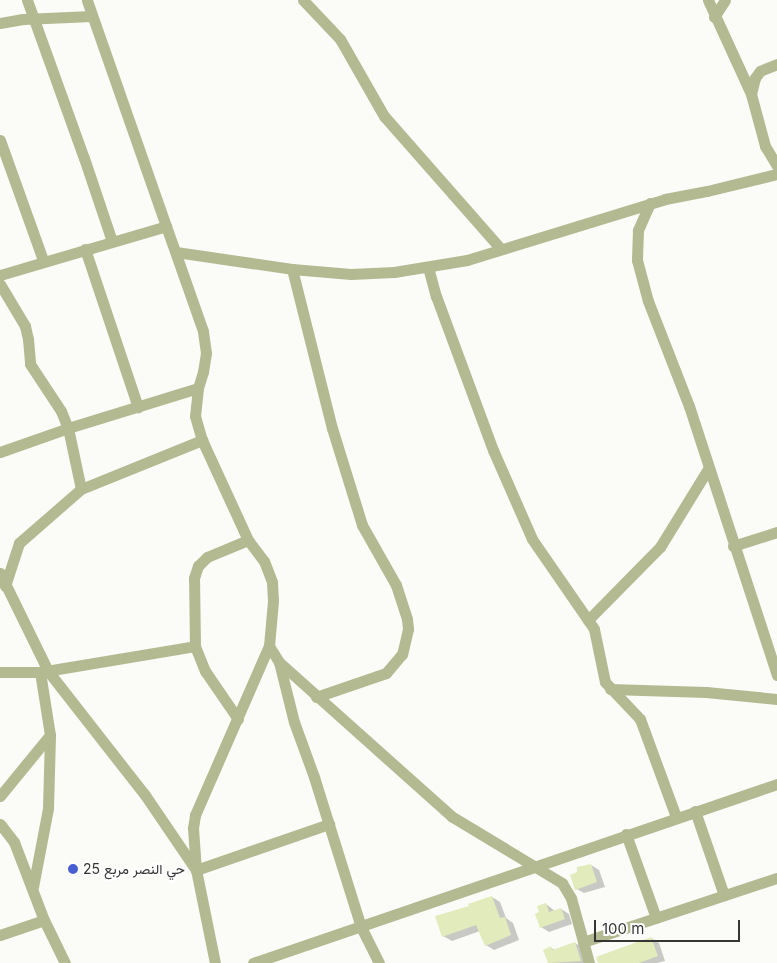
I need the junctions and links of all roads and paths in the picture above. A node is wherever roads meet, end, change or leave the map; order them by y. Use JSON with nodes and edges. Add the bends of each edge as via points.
{"nodes":[{"id":1,"x":27,"y":0,"type":"edge"},
{"id":2,"x":87,"y":0,"type":"edge"},
{"id":3,"x":303,"y":0,"type":"edge"},
{"id":4,"x":708,"y":0,"type":"edge"},
{"id":5,"x":725,"y":0,"type":"edge"},
{"id":6,"x":92,"y":16,"type":"junction"},
{"id":7,"x":714,"y":17,"type":"junction"},
{"id":8,"x":34,"y":20,"type":"junction"},
{"id":9,"x":0,"y":23,"type":"edge"},
{"id":10,"x":777,"y":64,"type":"edge"},
{"id":11,"x":751,"y":94,"type":"junction"},
{"id":12,"x":0,"y":140,"type":"edge"},
{"id":13,"x":777,"y":166,"type":"edge"},
{"id":14,"x":777,"y":174,"type":"edge"},
{"id":15,"x":650,"y":203,"type":"junction"},
{"id":16,"x":166,"y":226,"type":"junction"},
{"id":17,"x":112,"y":241,"type":"junction"},
{"id":18,"x":85,"y":248,"type":"junction"},
{"id":19,"x":501,"y":249,"type":"junction"},
{"id":20,"x":176,"y":252,"type":"junction"},
{"id":21,"x":43,"y":260,"type":"junction"},
{"id":22,"x":428,"y":267,"type":"junction"},
{"id":23,"x":292,"y":269,"type":"junction"},
{"id":24,"x":0,"y":275,"type":"edge"},
{"id":25,"x":0,"y":284,"type":"edge"},
{"id":26,"x":198,"y":388,"type":"junction"},
{"id":27,"x":138,"y":407,"type":"junction"},
{"id":28,"x":68,"y":428,"type":"junction"},
{"id":29,"x":202,"y":440,"type":"junction"},
{"id":30,"x":0,"y":452,"type":"edge"},
{"id":31,"x":708,"y":469,"type":"junction"},
{"id":32,"x":81,"y":489,"type":"junction"},
{"id":33,"x":777,"y":532,"type":"edge"},
{"id":34,"x":248,"y":540,"type":"junction"},
{"id":35,"x":733,"y":546,"type":"junction"},
{"id":36,"x":0,"y":573,"type":"edge"},
{"id":37,"x":5,"y":586,"type":"junction"},
{"id":38,"x":588,"y":620,"type":"junction"},
{"id":39,"x":195,"y":646,"type":"junction"},
{"id":40,"x":269,"y":646,"type":"junction"},
{"id":41,"x":279,"y":662,"type":"junction"},
{"id":42,"x":44,"y":671,"type":"junction"},
{"id":43,"x":0,"y":672,"type":"edge"},
{"id":44,"x":777,"y":675,"type":"edge"},
{"id":45,"x":610,"y":689,"type":"junction"},
{"id":46,"x":316,"y":696,"type":"junction"},
{"id":47,"x":777,"y":699,"type":"edge"},
{"id":48,"x":238,"y":719,"type":"junction"},
{"id":49,"x":50,"y":735,"type":"junction"},
{"id":50,"x":777,"y":784,"type":"edge"},
{"id":51,"x":0,"y":796,"type":"edge"},
{"id":52,"x":695,"y":811,"type":"junction"},
{"id":53,"x":676,"y":817,"type":"junction"},
{"id":54,"x":0,"y":824,"type":"edge"},
{"id":55,"x":329,"y":824,"type":"junction"},
{"id":56,"x":626,"y":834,"type":"junction"},
{"id":57,"x":536,"y":866,"type":"junction"},
{"id":58,"x":196,"y":870,"type":"junction"},
{"id":59,"x":777,"y":878,"type":"edge"},
{"id":60,"x":33,"y":887,"type":"junction"},
{"id":61,"x":724,"y":895,"type":"junction"},
{"id":62,"x":656,"y":918,"type":"junction"},
{"id":63,"x":44,"y":920,"type":"junction"},
{"id":64,"x":361,"y":926,"type":"junction"},
{"id":65,"x":0,"y":935,"type":"edge"},
{"id":66,"x":583,"y":942,"type":"junction"},
{"id":67,"x":65,"y":963,"type":"edge"},
{"id":68,"x":215,"y":963,"type":"edge"},
{"id":69,"x":253,"y":963,"type":"edge"},
{"id":70,"x":379,"y":963,"type":"edge"},
{"id":71,"x":589,"y":963,"type":"edge"}],
"edges":[{"from":1,"to":8,"type":"street"},
{"from":2,"to":6,"type":"street"},
{"from":3,"to":19,"type":"street","via":[[340,39],[384,116]]},
{"from":4,"to":7,"type":"street"},
{"from":5,"to":7,"type":"street"},
{"from":6,"to":8,"type":"street"},
{"from":6,"to":16,"type":"street"},
{"from":7,"to":11,"type":"street"},
{"from":8,"to":9,"type":"street"},
{"from":8,"to":17,"type":"street"},
{"from":10,"to":11,"type":"street","via":[[760,72]]},
{"from":11,"to":13,"type":"street","via":[[765,146]]},
{"from":12,"to":21,"type":"street"},
{"from":14,"to":15,"type":"street"},
{"from":15,"to":19,"type":"street"},
{"from":15,"to":31,"type":"street","via":[[638,230],[636,260],[648,301],[689,406]]},
{"from":16,"to":17,"type":"street"},
{"from":16,"to":20,"type":"street"},
{"from":17,"to":18,"type":"street"},
{"from":18,"to":21,"type":"street"},
{"from":18,"to":27,"type":"street"},
{"from":19,"to":22,"type":"street","via":[[467,260]]},
{"from":20,"to":23,"type":"street"},
{"from":20,"to":26,"type":"street","via":[[204,330],[206,353]]},
{"from":21,"to":24,"type":"street"},
{"from":22,"to":23,"type":"street","via":[[351,274]]},
{"from":22,"to":38,"type":"street","via":[[493,450],[532,539]]},
{"from":23,"to":46,"type":"street","via":[[332,428],[362,524],[396,585],[408,629],[402,654],[386,674]]},
{"from":25,"to":28,"type":"street","via":[[25,326],[30,364]]},
{"from":26,"to":27,"type":"street"},
{"from":26,"to":29,"type":"street","via":[[195,416]]},
{"from":27,"to":28,"type":"street"},
{"from":28,"to":30,"type":"street"},
{"from":28,"to":32,"type":"street"},
{"from":29,"to":32,"type":"street"},
{"from":29,"to":34,"type":"street"},
{"from":31,"to":35,"type":"street"},
{"from":31,"to":38,"type":"street","via":[[660,547]]},
{"from":32,"to":37,"type":"street","via":[[19,543]]},
{"from":33,"to":35,"type":"street"},
{"from":34,"to":39,"type":"street","via":[[207,557],[198,566],[194,578]]},
{"from":34,"to":40,"type":"street","via":[[264,561],[272,582]]},
{"from":35,"to":44,"type":"street"},
{"from":36,"to":37,"type":"street"},
{"from":37,"to":42,"type":"street"},
{"from":38,"to":45,"type":"street","via":[[598,640],[603,673]]},
{"from":39,"to":42,"type":"street"},
{"from":39,"to":48,"type":"street","via":[[205,672]]},
{"from":40,"to":41,"type":"street"},
{"from":40,"to":48,"type":"street"},
{"from":41,"to":46,"type":"street"},
{"from":41,"to":55,"type":"street","via":[[294,722]]},
{"from":42,"to":43,"type":"street"},
{"from":42,"to":49,"type":"street"},
{"from":42,"to":58,"type":"street","via":[[145,795]]},
{"from":45,"to":47,"type":"street","via":[[706,692]]},
{"from":45,"to":53,"type":"street","via":[[640,719]]},
{"from":46,"to":57,"type":"street","via":[[451,816]]},
{"from":48,"to":58,"type":"street","via":[[195,815]]},
{"from":49,"to":51,"type":"street"},
{"from":49,"to":60,"type":"street","via":[[48,808]]},
{"from":50,"to":52,"type":"street"},
{"from":52,"to":53,"type":"street"},
{"from":52,"to":61,"type":"street"},
{"from":53,"to":56,"type":"street"},
{"from":54,"to":60,"type":"street","via":[[14,842]]},
{"from":55,"to":58,"type":"street"},
{"from":55,"to":64,"type":"street"},
{"from":56,"to":57,"type":"street"},
{"from":56,"to":62,"type":"street"},
{"from":57,"to":64,"type":"street"},
{"from":57,"to":66,"type":"street","via":[[568,890]]},
{"from":58,"to":68,"type":"street"},
{"from":59,"to":61,"type":"street"},
{"from":60,"to":63,"type":"street"},
{"from":61,"to":62,"type":"street"},
{"from":62,"to":66,"type":"street"},
{"from":63,"to":65,"type":"street"},
{"from":63,"to":67,"type":"street"},
{"from":64,"to":69,"type":"street"},
{"from":64,"to":70,"type":"street"},
{"from":66,"to":71,"type":"street"}]}
